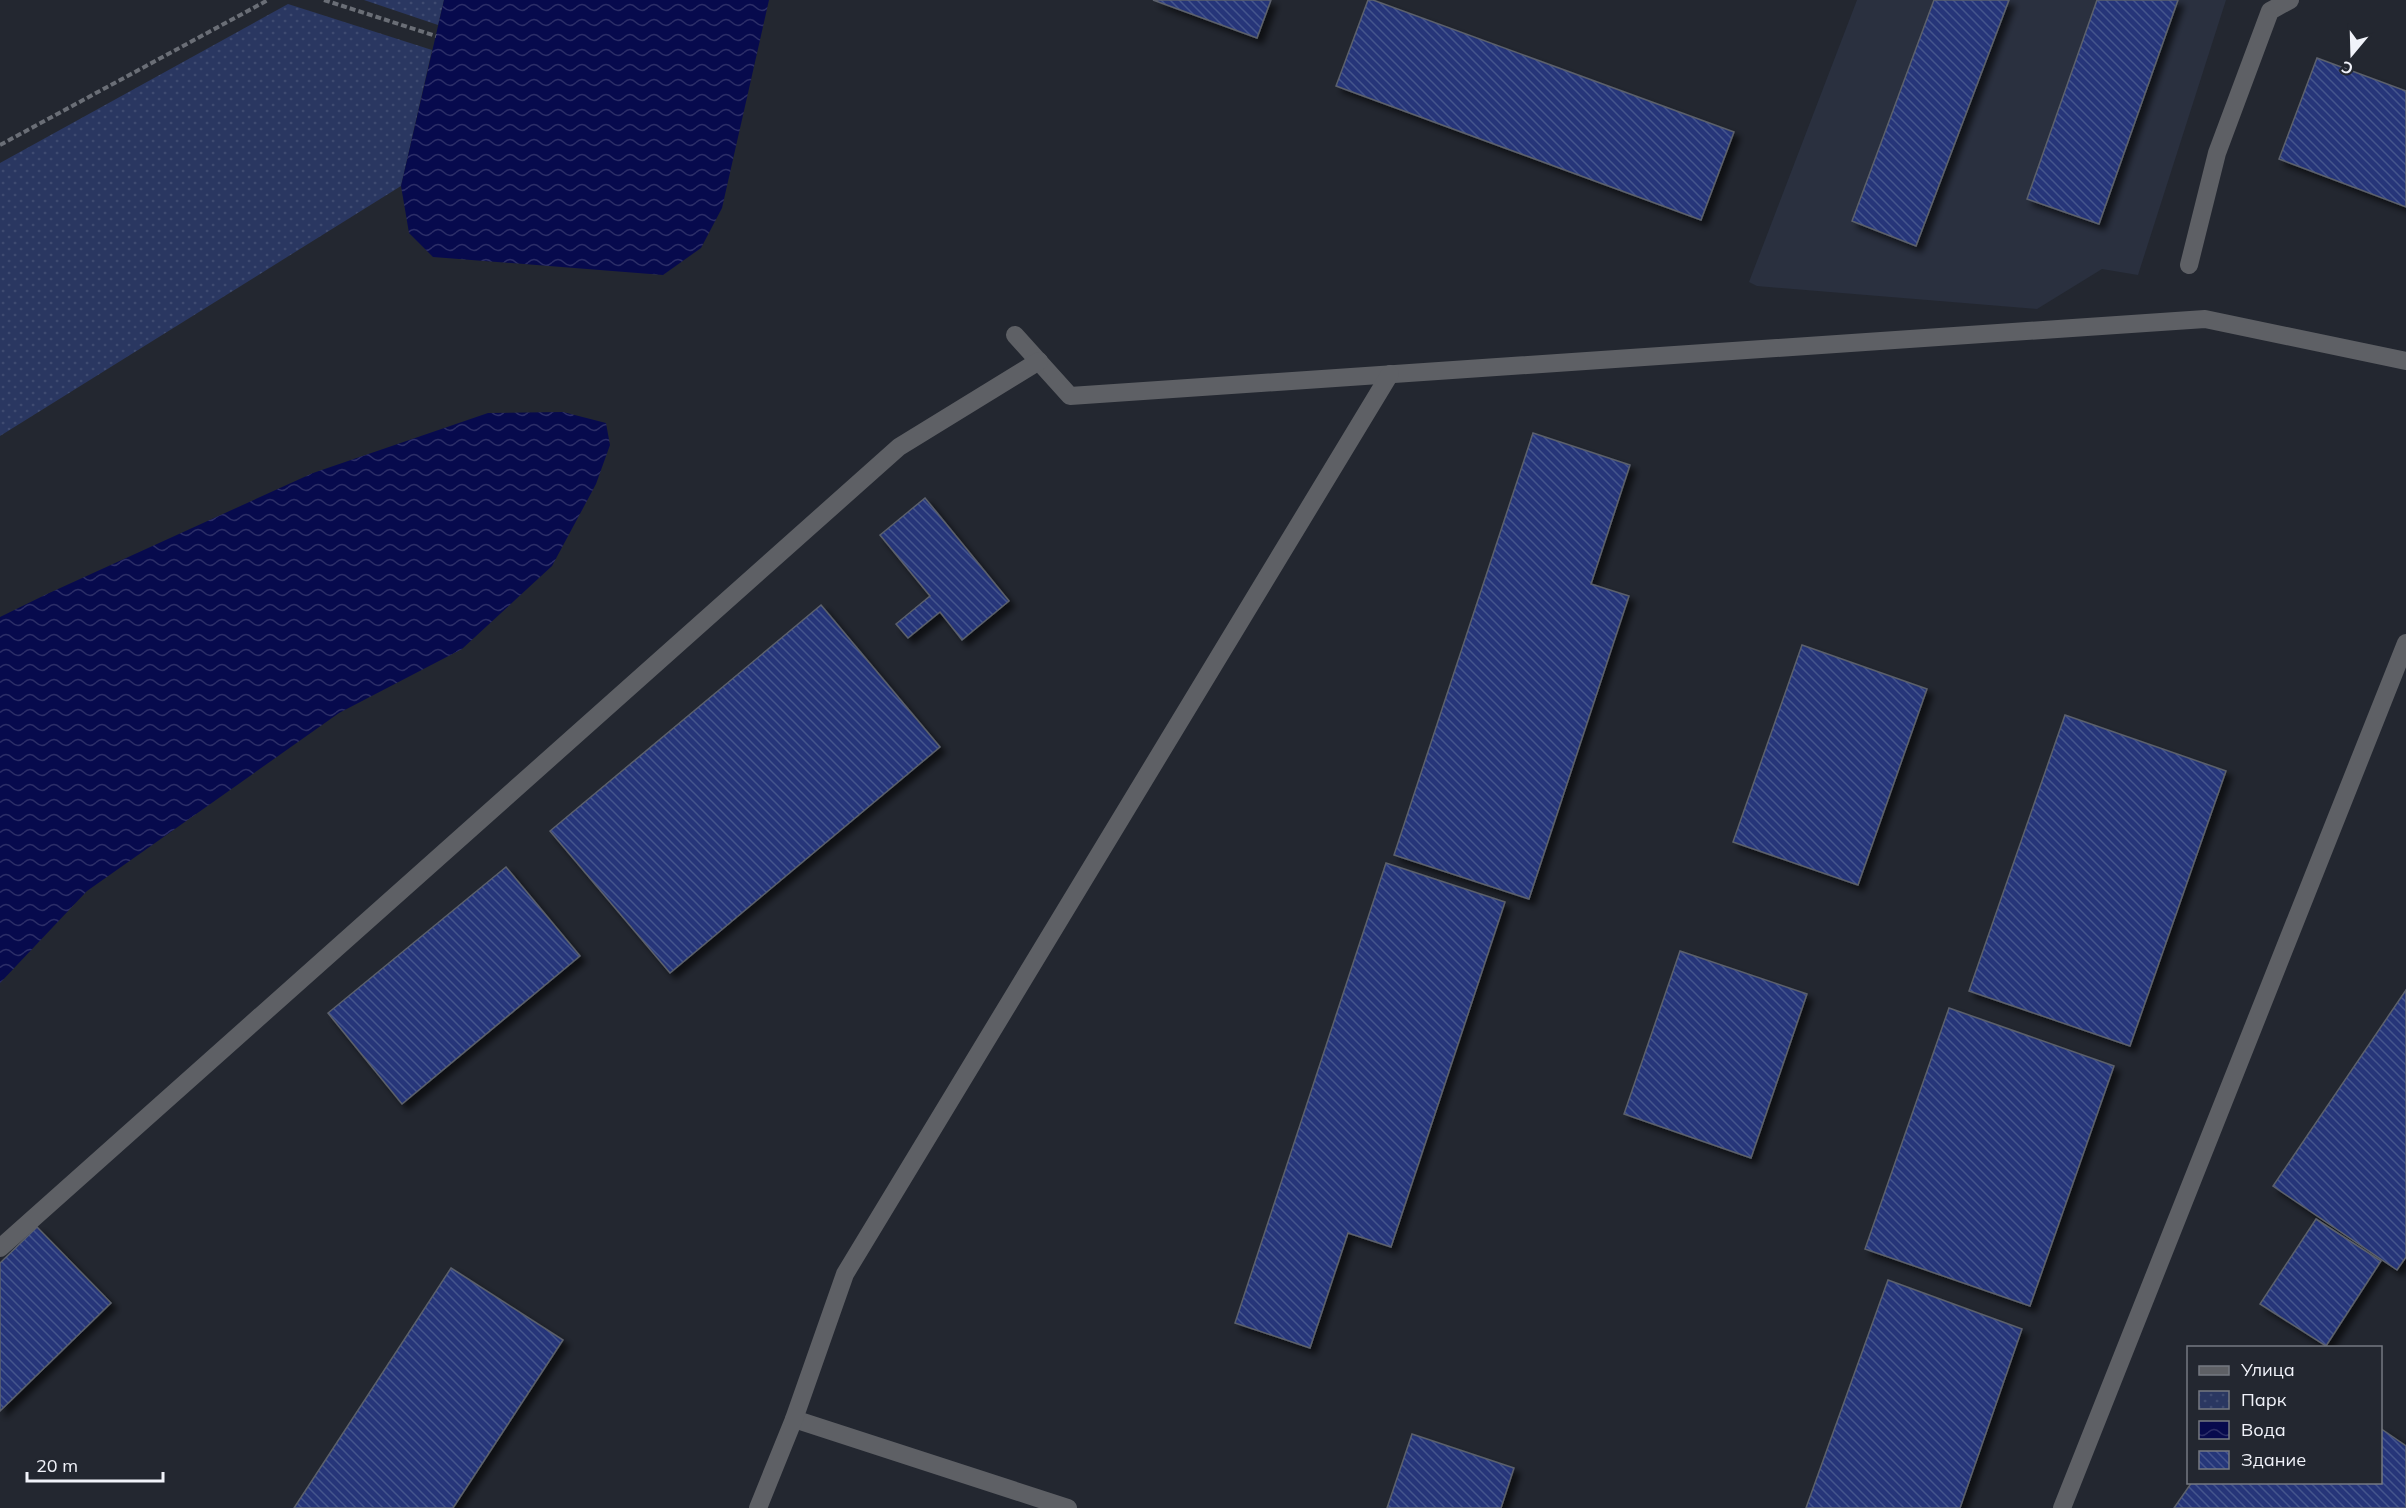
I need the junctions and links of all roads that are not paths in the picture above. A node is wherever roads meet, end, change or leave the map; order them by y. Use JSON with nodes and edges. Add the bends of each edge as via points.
{"nodes":[{"id":1,"x":2290,"y":0,"type":"edge"},
{"id":2,"x":2189,"y":266,"type":"dead end"},
{"id":3,"x":1015,"y":334,"type":"dead end"},
{"id":4,"x":1039,"y":361,"type":"junction"},
{"id":5,"x":2406,"y":361,"type":"edge"},
{"id":6,"x":1390,"y":374,"type":"junction"},
{"id":7,"x":2406,"y":643,"type":"edge"},
{"id":8,"x":0,"y":1248,"type":"edge"},
{"id":9,"x":794,"y":1419,"type":"junction"},
{"id":10,"x":758,"y":1508,"type":"edge"},
{"id":11,"x":1068,"y":1508,"type":"edge"},
{"id":12,"x":2062,"y":1508,"type":"edge"}],
"edges":[{"from":1,"to":2,"type":"street","via":[[2270,10],[2217,153]]},
{"from":3,"to":4,"type":"street"},
{"from":4,"to":6,"type":"street","via":[[1071,396]]},
{"from":4,"to":8,"type":"street","via":[[899,447]]},
{"from":5,"to":6,"type":"street","via":[[2205,319]]},
{"from":6,"to":9,"type":"street","via":[[845,1274]]},
{"from":7,"to":12,"type":"street"},
{"from":9,"to":10,"type":"street"},
{"from":9,"to":11,"type":"street"}]}
